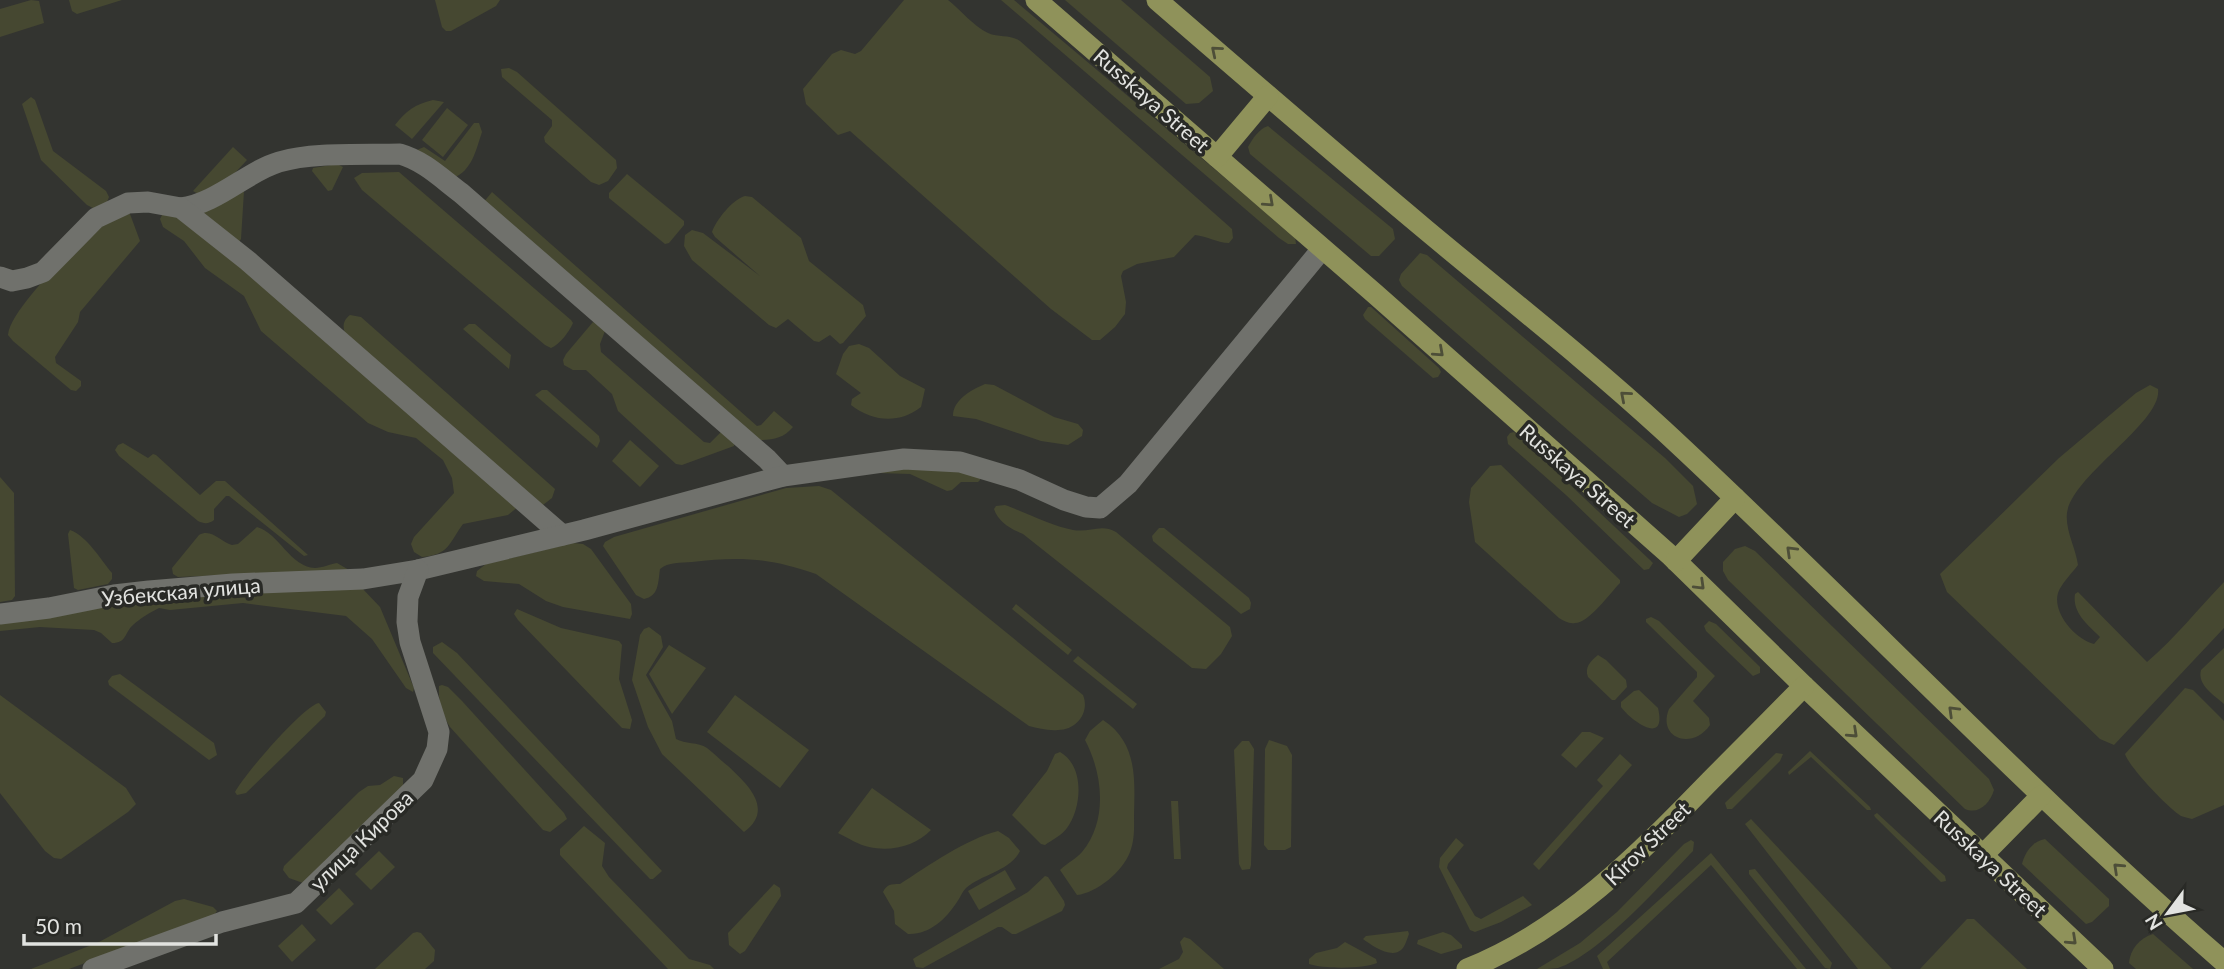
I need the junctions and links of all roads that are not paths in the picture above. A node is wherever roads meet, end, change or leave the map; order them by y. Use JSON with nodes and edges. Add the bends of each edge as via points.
{"nodes":[{"id":1,"x":1036,"y":0,"type":"edge"},
{"id":2,"x":1157,"y":0,"type":"edge"},
{"id":3,"x":1268,"y":96,"type":"junction"},
{"id":4,"x":1217,"y":157,"type":"junction"},
{"id":5,"x":181,"y":208,"type":"junction"},
{"id":6,"x":1322,"y":249,"type":"junction"},
{"id":7,"x":0,"y":276,"type":"edge"},
{"id":8,"x":783,"y":476,"type":"junction"},
{"id":9,"x":1735,"y":498,"type":"junction"},
{"id":10,"x":562,"y":535,"type":"junction"},
{"id":11,"x":1676,"y":561,"type":"junction"},
{"id":12,"x":418,"y":570,"type":"junction"},
{"id":13,"x":0,"y":614,"type":"edge"},
{"id":14,"x":1804,"y":686,"type":"junction"},
{"id":15,"x":2041,"y":796,"type":"junction"},
{"id":16,"x":1982,"y":856,"type":"junction"},
{"id":17,"x":2224,"y":962,"type":"edge"},
{"id":18,"x":93,"y":969,"type":"edge"},
{"id":19,"x":1467,"y":969,"type":"edge"},
{"id":20,"x":2102,"y":969,"type":"edge"}],
"edges":[{"from":1,"to":4,"type":"main road","name":"Russkaya Street"},
{"from":3,"to":2,"type":"main road","one_way":true},
{"from":3,"to":4,"type":"main road"},
{"from":9,"to":3,"type":"main road","one_way":true,"via":[[1629,399]]},
{"from":4,"to":6,"type":"main road","name":"Russkaya Street","one_way":true},
{"from":5,"to":7,"type":"street","via":[[128,203],[96,218],[43,272],[12,281]]},
{"from":5,"to":8,"type":"street","via":[[200,203],[278,162],[327,156],[408,156],[471,202]]},
{"from":5,"to":10,"type":"street"},
{"from":6,"to":8,"type":"street","name":"Узбекская улица","via":[[1128,484],[1100,508],[1064,500],[1020,480],[960,462],[904,459]]},
{"from":6,"to":11,"type":"main road","name":"Russkaya Street","one_way":true},
{"from":8,"to":10,"type":"street","name":"Узбекская улица"},
{"from":9,"to":11,"type":"main road"},
{"from":15,"to":9,"type":"main road","one_way":true},
{"from":10,"to":12,"type":"street","name":"Узбекская улица"},
{"from":11,"to":14,"type":"main road","name":"Russkaya Street","one_way":true},
{"from":12,"to":13,"type":"street","name":"Узбекская улица","via":[[363,579],[149,591]]},
{"from":12,"to":18,"type":"street","name":"улица Кирова","via":[[408,597],[407,622],[439,732],[438,749],[423,780],[296,903],[222,922]]},
{"from":14,"to":16,"type":"main road","name":"Russkaya Street","one_way":true},
{"from":14,"to":19,"type":"main road","name":"Kirov Street","via":[[1598,889],[1539,933]]},
{"from":15,"to":16,"type":"main road"},
{"from":17,"to":15,"type":"main road","one_way":true},
{"from":16,"to":20,"type":"main road","name":"Russkaya Street","one_way":true}]}
